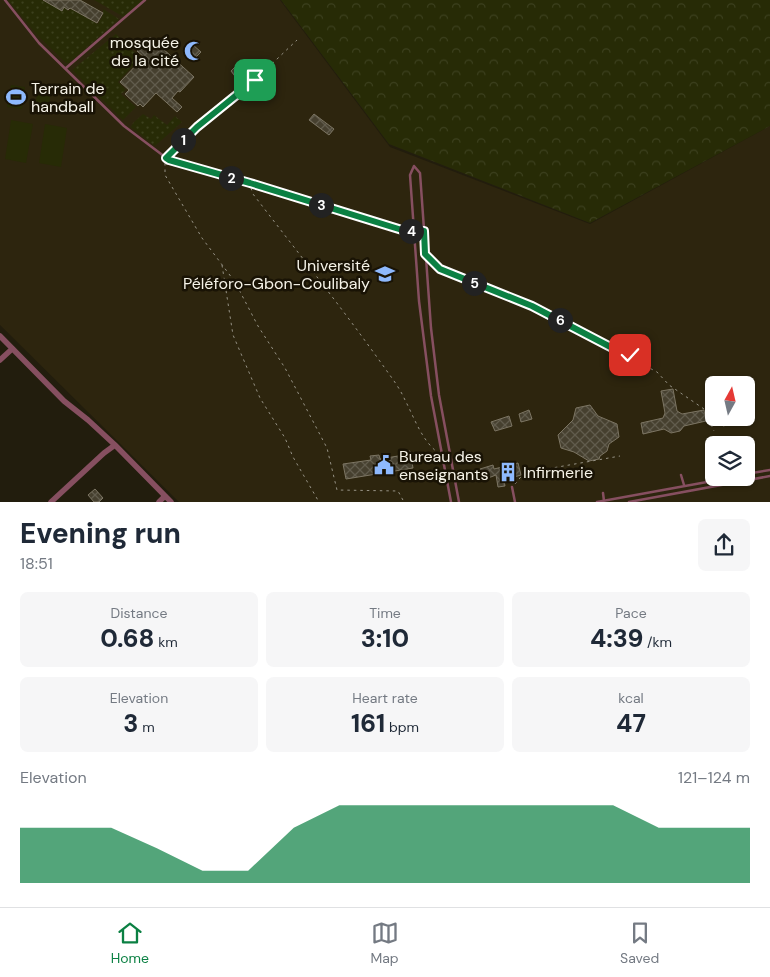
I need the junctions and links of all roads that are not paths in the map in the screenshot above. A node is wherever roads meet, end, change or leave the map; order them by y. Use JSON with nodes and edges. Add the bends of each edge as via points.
{"nodes":[{"id":1,"x":5,"y":0,"type":"edge"},
{"id":2,"x":146,"y":0,"type":"edge"},
{"id":3,"x":66,"y":68,"type":"junction"},
{"id":4,"x":413,"y":231,"type":"junction"},
{"id":5,"x":424,"y":231,"type":"junction"},
{"id":6,"x":0,"y":336,"type":"edge"},
{"id":7,"x":12,"y":349,"type":"junction"},
{"id":8,"x":0,"y":360,"type":"edge"},
{"id":9,"x":439,"y":395,"type":"junction"},
{"id":10,"x":431,"y":396,"type":"junction"},
{"id":11,"x":115,"y":445,"type":"junction"},
{"id":12,"x":770,"y":470,"type":"edge"},
{"id":13,"x":755,"y":472,"type":"edge"},
{"id":14,"x":681,"y":474,"type":"dead end"},
{"id":15,"x":770,"y":476,"type":"edge"},
{"id":16,"x":755,"y":477,"type":"edge"},
{"id":17,"x":705,"y":482,"type":"edge"},
{"id":18,"x":684,"y":486,"type":"junction"},
{"id":19,"x":705,"y":486,"type":"edge"},
{"id":20,"x":512,"y":487,"type":"road end"},
{"id":21,"x":645,"y":493,"type":"junction"},
{"id":22,"x":603,"y":494,"type":"dead end"},
{"id":23,"x":165,"y":496,"type":"junction"},
{"id":24,"x":646,"y":499,"type":"junction"},
{"id":25,"x":604,"y":501,"type":"junction"},
{"id":26,"x":51,"y":502,"type":"edge"},
{"id":27,"x":159,"y":502,"type":"edge"},
{"id":28,"x":171,"y":502,"type":"edge"},
{"id":29,"x":451,"y":502,"type":"edge"},
{"id":30,"x":459,"y":502,"type":"edge"},
{"id":31,"x":515,"y":502,"type":"edge"},
{"id":32,"x":597,"y":502,"type":"edge"},
{"id":33,"x":629,"y":502,"type":"edge"}],
"edges":[{"from":1,"to":3,"type":"lane"},
{"from":2,"to":3,"type":"lane"},
{"from":3,"to":4,"type":"lane","via":[[124,126],[169,160]]},
{"from":4,"to":5,"type":"lane"},
{"from":4,"to":5,"type":"lane","via":[[410,175],[414,166],[420,173]]},
{"from":4,"to":10,"type":"lane"},
{"from":5,"to":9,"type":"lane"},
{"from":6,"to":7,"type":"street"},
{"from":7,"to":8,"type":"street"},
{"from":7,"to":11,"type":"street","via":[[64,401]]},
{"from":9,"to":10,"type":"lane"},
{"from":9,"to":30,"type":"lane"},
{"from":10,"to":29,"type":"lane"},
{"from":11,"to":23,"type":"street"},
{"from":11,"to":26,"type":"street"},
{"from":12,"to":13,"type":"lane"},
{"from":14,"to":18,"type":"lane"},
{"from":15,"to":16,"type":"lane"},
{"from":17,"to":18,"type":"lane"},
{"from":18,"to":21,"type":"lane"},
{"from":19,"to":24,"type":"lane"},
{"from":20,"to":31,"type":"lane"},
{"from":21,"to":24,"type":"lane"},
{"from":21,"to":25,"type":"lane"},
{"from":22,"to":25,"type":"lane"},
{"from":23,"to":27,"type":"street"},
{"from":23,"to":28,"type":"street"},
{"from":24,"to":33,"type":"lane"},
{"from":25,"to":32,"type":"lane"}]}
